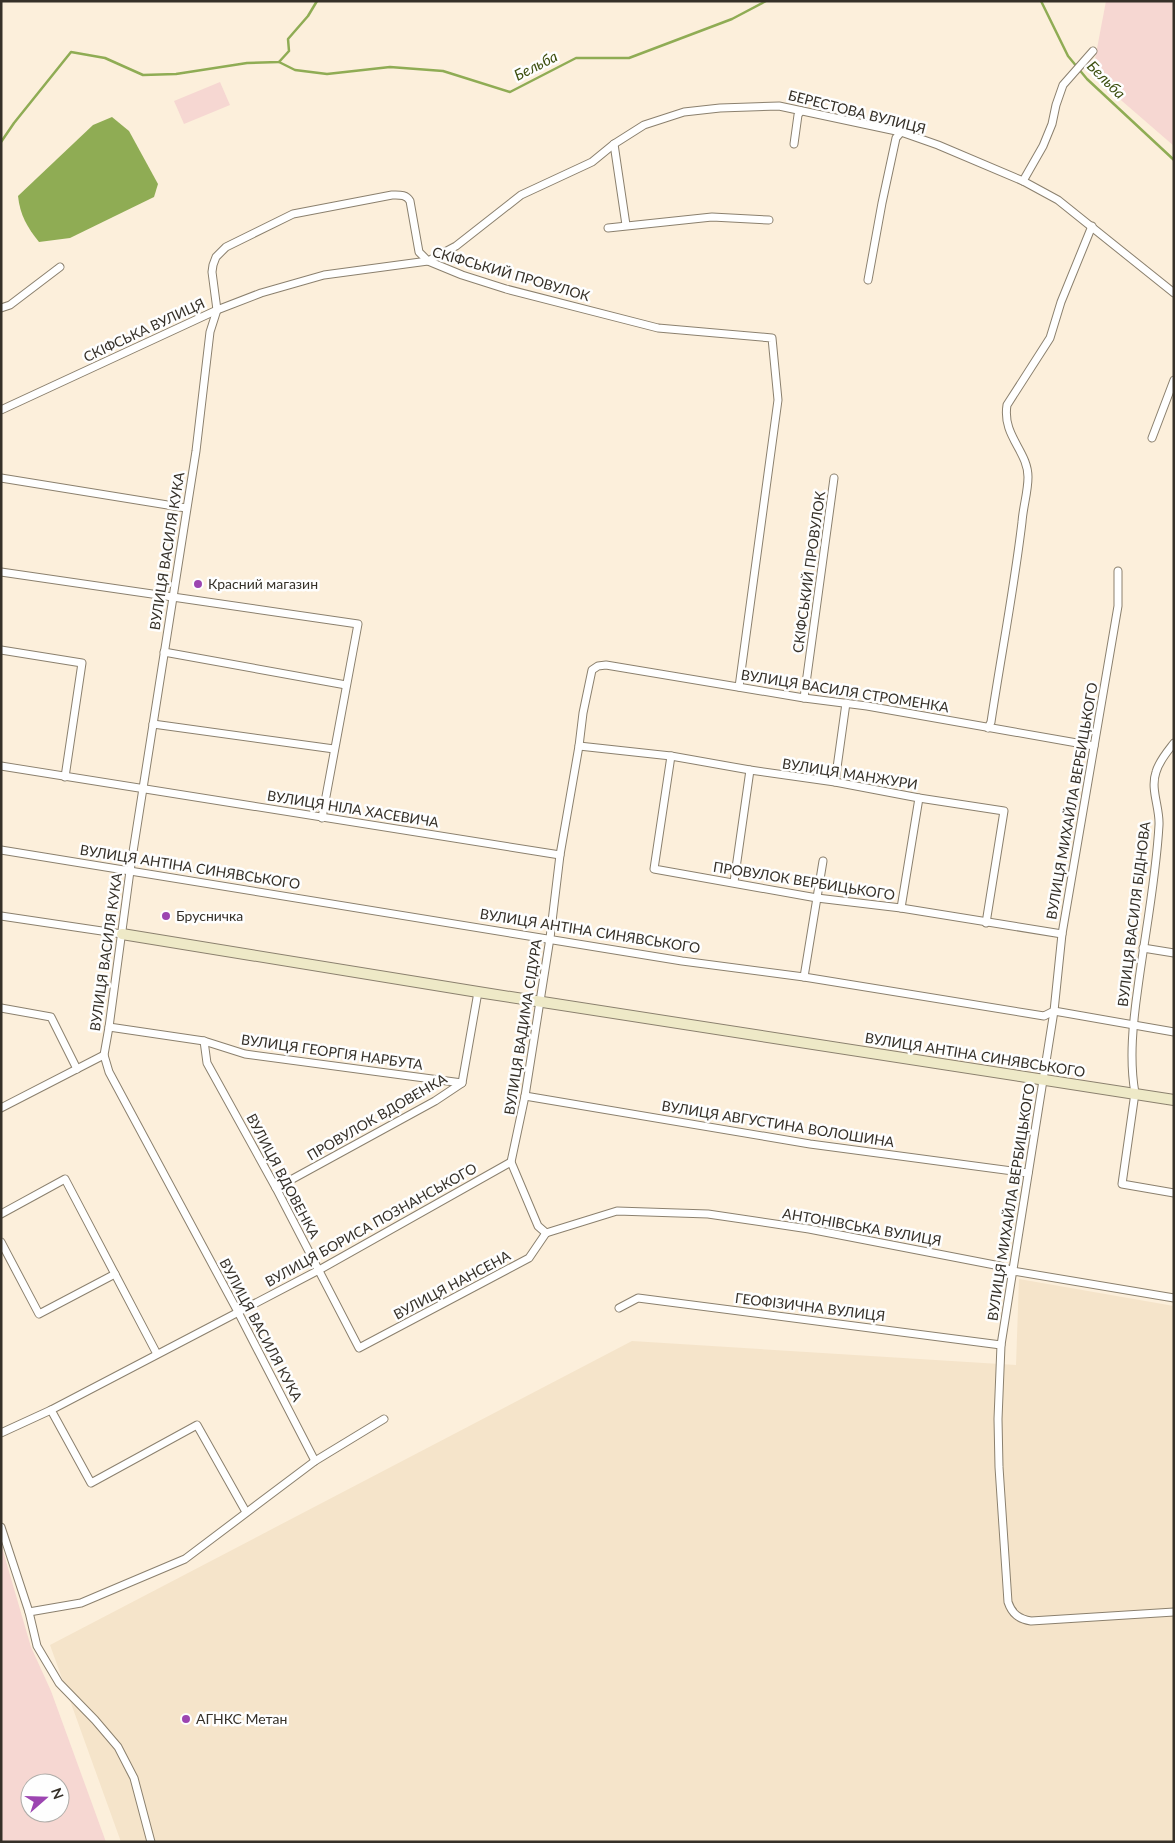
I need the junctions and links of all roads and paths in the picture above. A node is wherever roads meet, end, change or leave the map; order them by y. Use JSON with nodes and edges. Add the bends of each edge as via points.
{"nodes":[{"id":1,"x":1093,"y":51,"type":"dead end"},
{"id":2,"x":801,"y":111,"type":"junction"},
{"id":3,"x":901,"y":132,"type":"junction"},
{"id":4,"x":614,"y":144,"type":"junction"},
{"id":5,"x":794,"y":144,"type":"dead end"},
{"id":6,"x":1024,"y":181,"type":"junction"},
{"id":7,"x":768,"y":220,"type":"dead end"},
{"id":8,"x":626,"y":225,"type":"junction"},
{"id":9,"x":1092,"y":226,"type":"junction"},
{"id":10,"x":608,"y":228,"type":"dead end"},
{"id":11,"x":428,"y":261,"type":"junction"},
{"id":12,"x":60,"y":267,"type":"dead end"},
{"id":13,"x":868,"y":280,"type":"dead end"},
{"id":14,"x":1174,"y":293,"type":"edge"},
{"id":15,"x":1,"y":308,"type":"edge"},
{"id":16,"x":217,"y":310,"type":"junction"},
{"id":17,"x":1174,"y":380,"type":"edge"},
{"id":18,"x":1,"y":410,"type":"edge"},
{"id":19,"x":1152,"y":438,"type":"dead end"},
{"id":20,"x":1,"y":478,"type":"edge"},
{"id":21,"x":834,"y":478,"type":"dead end"},
{"id":22,"x":186,"y":508,"type":"junction"},
{"id":23,"x":1118,"y":571,"type":"dead end"},
{"id":24,"x":1,"y":572,"type":"edge"},
{"id":25,"x":174,"y":597,"type":"junction"},
{"id":26,"x":1,"y":650,"type":"edge"},
{"id":27,"x":164,"y":652,"type":"junction"},
{"id":28,"x":592,"y":670,"type":"joint"},
{"id":29,"x":346,"y":684,"type":"junction"},
{"id":30,"x":739,"y":687,"type":"junction"},
{"id":31,"x":804,"y":698,"type":"junction"},
{"id":32,"x":846,"y":703,"type":"junction"},
{"id":33,"x":153,"y":724,"type":"junction"},
{"id":34,"x":988,"y":728,"type":"junction"},
{"id":35,"x":1174,"y":744,"type":"edge"},
{"id":36,"x":579,"y":746,"type":"junction"},
{"id":37,"x":1094,"y":746,"type":"junction"},
{"id":38,"x":334,"y":749,"type":"junction"},
{"id":39,"x":671,"y":756,"type":"junction"},
{"id":40,"x":1,"y":766,"type":"edge"},
{"id":41,"x":750,"y":770,"type":"junction"},
{"id":42,"x":65,"y":776,"type":"junction"},
{"id":43,"x":835,"y":782,"type":"junction"},
{"id":44,"x":142,"y":789,"type":"junction"},
{"id":45,"x":918,"y":798,"type":"junction"},
{"id":46,"x":322,"y":818,"type":"junction"},
{"id":47,"x":1,"y":850,"type":"edge"},
{"id":48,"x":560,"y":856,"type":"junction"},
{"id":49,"x":823,"y":861,"type":"dead end"},
{"id":50,"x":130,"y":871,"type":"junction"},
{"id":51,"x":734,"y":882,"type":"junction"},
{"id":52,"x":817,"y":898,"type":"junction"},
{"id":53,"x":901,"y":908,"type":"junction"},
{"id":54,"x":1,"y":916,"type":"edge"},
{"id":55,"x":986,"y":923,"type":"junction"},
{"id":56,"x":122,"y":934,"type":"junction"},
{"id":57,"x":1062,"y":934,"type":"junction"},
{"id":58,"x":550,"y":938,"type":"junction"},
{"id":59,"x":1143,"y":948,"type":"junction"},
{"id":60,"x":1174,"y":953,"type":"edge"},
{"id":61,"x":804,"y":977,"type":"junction"},
{"id":62,"x":478,"y":992,"type":"junction"},
{"id":63,"x":539,"y":1000,"type":"junction"},
{"id":64,"x":1,"y":1008,"type":"edge"},
{"id":65,"x":1054,"y":1011,"type":"junction"},
{"id":66,"x":1133,"y":1025,"type":"junction"},
{"id":67,"x":110,"y":1026,"type":"junction"},
{"id":68,"x":1174,"y":1032,"type":"edge"},
{"id":69,"x":204,"y":1042,"type":"junction"},
{"id":70,"x":104,"y":1055,"type":"junction"},
{"id":71,"x":77,"y":1068,"type":"junction"},
{"id":72,"x":1042,"y":1080,"type":"junction"},
{"id":73,"x":462,"y":1083,"type":"junction"},
{"id":74,"x":1135,"y":1094,"type":"junction"},
{"id":75,"x":525,"y":1096,"type":"junction"},
{"id":76,"x":1174,"y":1100,"type":"edge"},
{"id":77,"x":1,"y":1108,"type":"edge"},
{"id":78,"x":511,"y":1162,"type":"junction"},
{"id":79,"x":1028,"y":1173,"type":"junction"},
{"id":80,"x":276,"y":1188,"type":"junction"},
{"id":81,"x":1174,"y":1193,"type":"edge"},
{"id":82,"x":1,"y":1214,"type":"edge"},
{"id":83,"x":546,"y":1233,"type":"junction"},
{"id":84,"x":1,"y":1242,"type":"edge"},
{"id":85,"x":319,"y":1270,"type":"junction"},
{"id":86,"x":1012,"y":1271,"type":"junction"},
{"id":87,"x":115,"y":1274,"type":"junction"},
{"id":88,"x":1174,"y":1298,"type":"edge"},
{"id":89,"x":619,"y":1308,"type":"dead end"},
{"id":90,"x":238,"y":1312,"type":"junction"},
{"id":91,"x":1001,"y":1345,"type":"junction"},
{"id":92,"x":358,"y":1348,"type":"joint"},
{"id":93,"x":157,"y":1354,"type":"junction"},
{"id":94,"x":51,"y":1410,"type":"junction"},
{"id":95,"x":384,"y":1419,"type":"dead end"},
{"id":96,"x":1,"y":1433,"type":"edge"},
{"id":97,"x":315,"y":1461,"type":"junction"},
{"id":98,"x":246,"y":1512,"type":"junction"},
{"id":99,"x":1,"y":1526,"type":"edge"},
{"id":100,"x":29,"y":1612,"type":"junction"},
{"id":101,"x":1174,"y":1612,"type":"edge"},
{"id":102,"x":150,"y":1841,"type":"edge"}],
"edges":[{"from":1,"to":6,"type":"street","via":[[1063,85],[1052,124]]},
{"from":2,"to":3,"type":"street","name":"БЕРЕСТОВА ВУЛИЦЯ"},
{"from":2,"to":4,"type":"street","name":"БЕРЕСТОВА ВУЛИЦЯ","via":[[779,106],[684,112],[644,125]]},
{"from":2,"to":5,"type":"street"},
{"from":3,"to":6,"type":"street","name":"БЕРЕСТОВА ВУЛИЦЯ","via":[[938,144]]},
{"from":3,"to":13,"type":"street","via":[[896,138]]},
{"from":4,"to":8,"type":"street"},
{"from":4,"to":11,"type":"street","name":"БЕРЕСТОВА ВУЛИЦЯ","via":[[592,162],[521,195],[456,246]]},
{"from":6,"to":9,"type":"street","name":"БЕРЕСТОВА ВУЛИЦЯ","via":[[1058,200]]},
{"from":7,"to":8,"type":"street","via":[[712,217]]},
{"from":8,"to":10,"type":"street"},
{"from":9,"to":14,"type":"street"},
{"from":9,"to":34,"type":"street","via":[[1050,338],[1007,405],[1010,433],[1025,462],[1028,478],[1019,551]]},
{"from":11,"to":16,"type":"street","name":"СКІФСЬКИЙ ПРОВУЛОК","via":[[324,275],[261,292]]},
{"from":11,"to":16,"type":"street","name":"СКІФСЬКА ВУЛИЦЯ","via":[[420,252],[410,201],[404,195],[293,214],[226,247],[216,257],[212,272]]},
{"from":11,"to":30,"type":"street","name":"СКІФСЬКИЙ ПРОВУЛОК","via":[[506,289],[658,328],[772,338],[778,400]]},
{"from":12,"to":15,"type":"street","via":[[10,305]]},
{"from":16,"to":18,"type":"street","name":"СКІФСЬКА ВУЛИЦЯ"},
{"from":16,"to":22,"type":"street","name":"ВУЛИЦЯ ВАСИЛЯ КУКА","via":[[210,332]]},
{"from":17,"to":19,"type":"street"},
{"from":20,"to":22,"type":"street"},
{"from":21,"to":31,"type":"street","name":"СКІФСЬКИЙ ПРОВУЛОК"},
{"from":22,"to":25,"type":"street","name":"ВУЛИЦЯ ВАСИЛЯ КУКА"},
{"from":23,"to":37,"type":"street","name":"ВУЛИЦЯ МИХАЙЛА ВЕРБИЦЬКОГО","via":[[1118,606]]},
{"from":24,"to":25,"type":"street"},
{"from":25,"to":27,"type":"street","name":"ВУЛИЦЯ ВАСИЛЯ КУКА"},
{"from":25,"to":29,"type":"street","via":[[358,624]]},
{"from":26,"to":42,"type":"street","via":[[82,663]]},
{"from":27,"to":29,"type":"street"},
{"from":27,"to":33,"type":"street","name":"ВУЛИЦЯ ВАСИЛЯ КУКА"},
{"from":28,"to":30,"type":"street","name":"ВУЛИЦЯ ВАСИЛЯ СТРОМЕНКА","via":[[606,666]]},
{"from":28,"to":36,"type":"street","name":"ВУЛИЦЯ ВАДИМА СІДУРА"},
{"from":29,"to":38,"type":"street"},
{"from":30,"to":31,"type":"street","name":"ВУЛИЦЯ ВАСИЛЯ СТРОМЕНКА"},
{"from":31,"to":32,"type":"street","name":"ВУЛИЦЯ ВАСИЛЯ СТРОМЕНКА"},
{"from":32,"to":34,"type":"street","name":"ВУЛИЦЯ ВАСИЛЯ СТРОМЕНКА"},
{"from":32,"to":43,"type":"street"},
{"from":33,"to":38,"type":"street"},
{"from":33,"to":44,"type":"street","name":"ВУЛИЦЯ ВАСИЛЯ КУКА"},
{"from":34,"to":37,"type":"street","name":"ВУЛИЦЯ ВАСИЛЯ СТРОМЕНКА"},
{"from":35,"to":59,"type":"street","name":"ВУЛИЦЯ ВАСИЛЯ БІДНОВА","via":[[1155,773],[1159,823]]},
{"from":36,"to":39,"type":"street","name":"ВУЛИЦЯ МАНЖУРИ"},
{"from":36,"to":48,"type":"street","name":"ВУЛИЦЯ ВАДИМА СІДУРА"},
{"from":37,"to":57,"type":"street","name":"ВУЛИЦЯ МИХАЙЛА ВЕРБИЦЬКОГО"},
{"from":38,"to":46,"type":"street"},
{"from":39,"to":41,"type":"street","name":"ВУЛИЦЯ МАНЖУРИ"},
{"from":39,"to":51,"type":"street","name":"ПРОВУЛОК ВЕРБИЦЬКОГО","via":[[654,869]]},
{"from":40,"to":42,"type":"street","name":"ВУЛИЦЯ НІЛА ХАСЕВИЧА"},
{"from":41,"to":43,"type":"street","name":"ВУЛИЦЯ МАНЖУРИ"},
{"from":41,"to":51,"type":"street"},
{"from":42,"to":44,"type":"street","name":"ВУЛИЦЯ НІЛА ХАСЕВИЧА"},
{"from":43,"to":45,"type":"street","name":"ВУЛИЦЯ МАНЖУРИ"},
{"from":44,"to":46,"type":"street","name":"ВУЛИЦЯ НІЛА ХАСЕВИЧА"},
{"from":44,"to":50,"type":"street","name":"ВУЛИЦЯ ВАСИЛЯ КУКА"},
{"from":45,"to":53,"type":"street"},
{"from":45,"to":55,"type":"street","name":"ВУЛИЦЯ МАНЖУРИ","via":[[1004,811]]},
{"from":46,"to":48,"type":"street","name":"ВУЛИЦЯ НІЛА ХАСЕВИЧА"},
{"from":47,"to":50,"type":"street","name":"ВУЛИЦЯ АНТІНА СИНЯВСЬКОГО"},
{"from":48,"to":58,"type":"street","name":"ВУЛИЦЯ ВАДИМА СІДУРА"},
{"from":49,"to":52,"type":"street"},
{"from":50,"to":56,"type":"street","name":"ВУЛИЦЯ ВАСИЛЯ КУКА"},
{"from":50,"to":58,"type":"street","name":"ВУЛИЦЯ АНТІНА СИНЯВСЬКОГО"},
{"from":51,"to":52,"type":"street","name":"ПРОВУЛОК ВЕРБИЦЬКОГО"},
{"from":52,"to":53,"type":"street","name":"ПРОВУЛОК ВЕРБИЦЬКОГО"},
{"from":52,"to":61,"type":"street"},
{"from":53,"to":55,"type":"street","name":"ПРОВУЛОК ВЕРБИЦЬКОГО"},
{"from":54,"to":56,"type":"street","name":"ВУЛИЦЯ АНТІНА СИНЯВСЬКОГО"},
{"from":55,"to":57,"type":"street","name":"ПРОВУЛОК ВЕРБИЦЬКОГО"},
{"from":56,"to":62,"type":"street","name":"ВУЛИЦЯ АНТІНА СИНЯВСЬКОГО"},
{"from":56,"to":67,"type":"street","name":"ВУЛИЦЯ ВАСИЛЯ КУКА"},
{"from":57,"to":65,"type":"street","name":"ВУЛИЦЯ МИХАЙЛА ВЕРБИЦЬКОГО"},
{"from":58,"to":61,"type":"street","name":"ВУЛИЦЯ АНТІНА СИНЯВСЬКОГО","via":[[682,961]]},
{"from":58,"to":63,"type":"street","name":"ВУЛИЦЯ ВАДИМА СІДУРА"},
{"from":59,"to":60,"type":"street"},
{"from":59,"to":66,"type":"street","name":"ВУЛИЦЯ ВАСИЛЯ БІДНОВА"},
{"from":61,"to":65,"type":"street","name":"ВУЛИЦЯ АНТІНА СИНЯВСЬКОГО","via":[[1044,1016]]},
{"from":62,"to":63,"type":"street","name":"ВУЛИЦЯ АНТІНА СИНЯВСЬКОГО"},
{"from":62,"to":73,"type":"street","name":"ПРОВУЛОК ВДОВЕНКА"},
{"from":63,"to":72,"type":"street","name":"ВУЛИЦЯ АНТІНА СИНЯВСЬКОГО"},
{"from":63,"to":75,"type":"street","name":"ВУЛИЦЯ ВАДИМА СІДУРА"},
{"from":64,"to":71,"type":"street","via":[[51,1017]]},
{"from":65,"to":66,"type":"street","name":"ВУЛИЦЯ АНТІНА СИНЯВСЬКОГО"},
{"from":65,"to":72,"type":"street","name":"ВУЛИЦЯ МИХАЙЛА ВЕРБИЦЬКОГО"},
{"from":66,"to":68,"type":"street","name":"ВУЛИЦЯ АНТІНА СИНЯВСЬКОГО"},
{"from":66,"to":74,"type":"street","name":"ВУЛИЦЯ ВАСИЛЯ БІДНОВА","via":[[1132,1078]]},
{"from":67,"to":69,"type":"street","name":"ВУЛИЦЯ ГЕОРГІЯ НАРБУТА"},
{"from":67,"to":70,"type":"street","name":"ВУЛИЦЯ ВАСИЛЯ КУКА"},
{"from":69,"to":73,"type":"street","name":"ВУЛИЦЯ ГЕОРГІЯ НАРБУТА","via":[[245,1054]]},
{"from":69,"to":80,"type":"street","name":"ВУЛИЦЯ ВДОВЕНКА","via":[[207,1063]]},
{"from":70,"to":71,"type":"street"},
{"from":70,"to":90,"type":"street","name":"ВУЛИЦЯ ВАСИЛЯ КУКА","via":[[109,1072]]},
{"from":71,"to":77,"type":"street"},
{"from":72,"to":74,"type":"street","name":"ВУЛИЦЯ АНТІНА СИНЯВСЬКОГО"},
{"from":72,"to":79,"type":"street","name":"ВУЛИЦЯ МИХАЙЛА ВЕРБИЦЬКОГО"},
{"from":73,"to":80,"type":"street","name":"ПРОВУЛОК ВДОВЕНКА"},
{"from":74,"to":76,"type":"street","name":"ВУЛИЦЯ АНТІНА СИНЯВСЬКОГО"},
{"from":74,"to":81,"type":"street","name":"ВУЛИЦЯ ВАСИЛЯ БІДНОВА","via":[[1122,1184]]},
{"from":75,"to":78,"type":"street","name":"ВУЛИЦЯ ВАДИМА СІДУРА"},
{"from":75,"to":79,"type":"street","name":"ВУЛИЦЯ АВГУСТИНА ВОЛОШИНА","via":[[810,1144]]},
{"from":78,"to":83,"type":"street","via":[[538,1226]]},
{"from":78,"to":85,"type":"street","name":"ВУЛИЦЯ БОРИСА ПОЗНАНСЬКОГО"},
{"from":79,"to":86,"type":"street","name":"ВУЛИЦЯ МИХАЙЛА ВЕРБИЦЬКОГО"},
{"from":80,"to":85,"type":"street","name":"ВУЛИЦЯ ВДОВЕНКА"},
{"from":82,"to":87,"type":"street","via":[[64,1179]]},
{"from":83,"to":86,"type":"street","name":"АНТОНІВСЬКА ВУЛИЦЯ","via":[[617,1211],[708,1214],[809,1229]]},
{"from":83,"to":92,"type":"street","name":"ВУЛИЦЯ НАНСЕНА","via":[[529,1258]]},
{"from":84,"to":87,"type":"street","via":[[39,1314]]},
{"from":85,"to":90,"type":"street","name":"ВУЛИЦЯ БОРИСА ПОЗНАНСЬКОГО"},
{"from":85,"to":92,"type":"street","name":"ВУЛИЦЯ ВДОВЕНКА"},
{"from":86,"to":88,"type":"street","name":"АНТОНІВСЬКА ВУЛИЦЯ"},
{"from":86,"to":91,"type":"street","name":"ВУЛИЦЯ МИХАЙЛА ВЕРБИЦЬКОГО"},
{"from":87,"to":93,"type":"street"},
{"from":89,"to":91,"type":"street","name":"ГЕОФІЗИЧНА ВУЛИЦЯ","via":[[638,1298]]},
{"from":90,"to":93,"type":"street","name":"ВУЛИЦЯ БОРИСА ПОЗНАНСЬКОГО"},
{"from":90,"to":97,"type":"street","name":"ВУЛИЦЯ ВАСИЛЯ КУКА"},
{"from":91,"to":101,"type":"street","name":"ВУЛИЦЯ МИХАЙЛА ВЕРБИЦЬКОГО","via":[[999,1467],[1008,1602],[1015,1615],[1031,1621]]},
{"from":93,"to":94,"type":"street","name":"ВУЛИЦЯ БОРИСА ПОЗНАНСЬКОГО"},
{"from":94,"to":96,"type":"street","name":"ВУЛИЦЯ БОРИСА ПОЗНАНСЬКОГО"},
{"from":94,"to":98,"type":"street","via":[[91,1483],[197,1425]]},
{"from":95,"to":97,"type":"street"},
{"from":97,"to":98,"type":"street"},
{"from":98,"to":100,"type":"street","via":[[185,1559],[81,1603]]},
{"from":99,"to":100,"type":"street"},
{"from":100,"to":102,"type":"street","via":[[37,1646],[59,1683],[118,1747],[134,1778]]}]}
